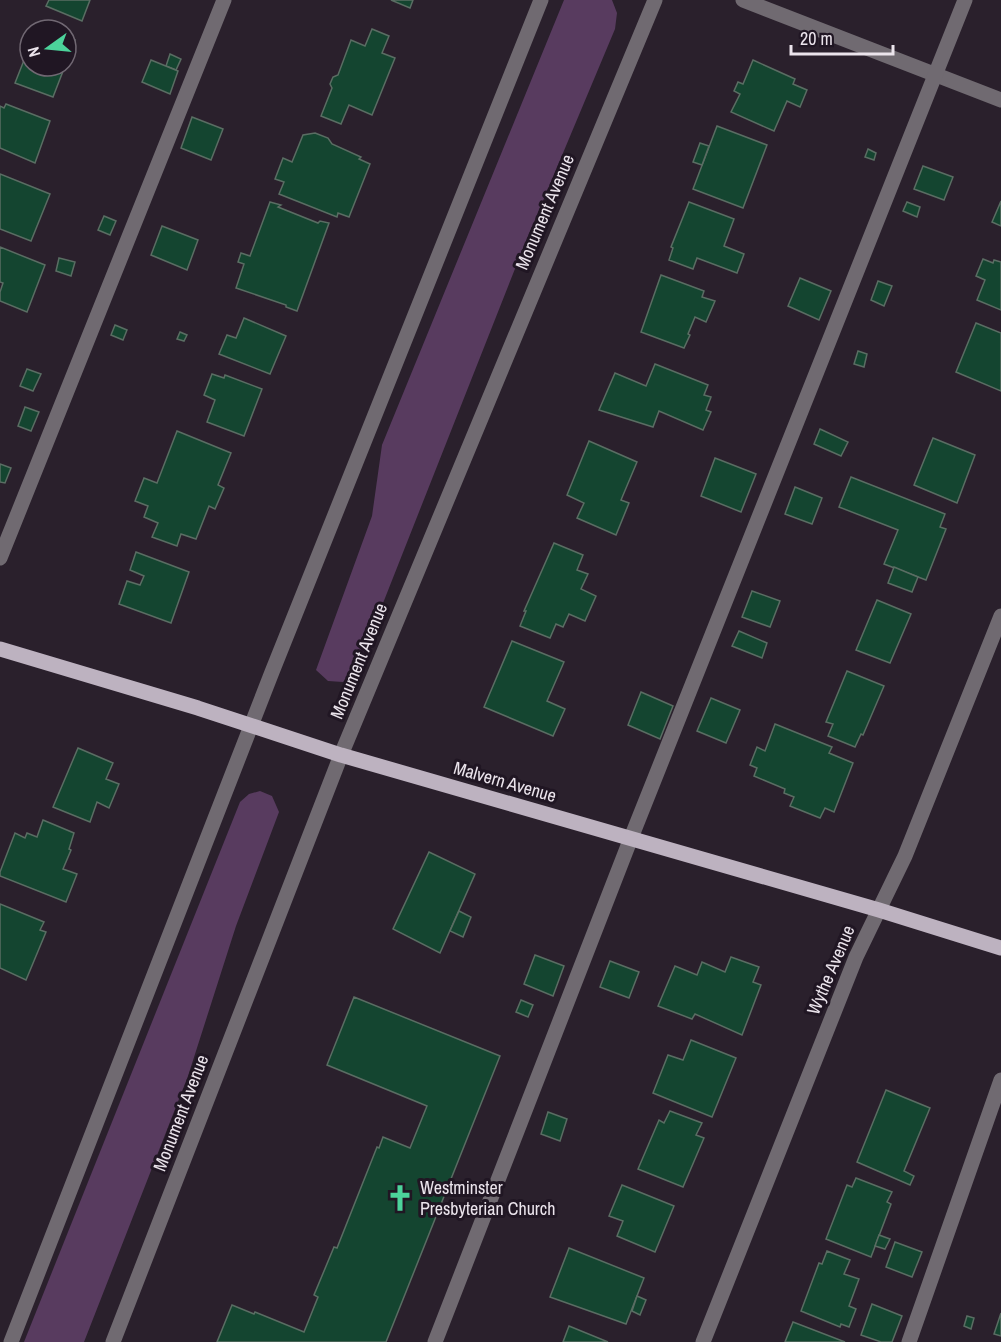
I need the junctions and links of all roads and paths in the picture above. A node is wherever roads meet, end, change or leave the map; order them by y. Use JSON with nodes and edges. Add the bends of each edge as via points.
{"nodes":[{"id":1,"x":224,"y":0,"type":"edge"},
{"id":2,"x":541,"y":0,"type":"edge"},
{"id":3,"x":655,"y":0,"type":"edge"},
{"id":4,"x":743,"y":0,"type":"edge"},
{"id":5,"x":965,"y":0,"type":"edge"},
{"id":6,"x":935,"y":74,"type":"junction"},
{"id":7,"x":1001,"y":100,"type":"edge"},
{"id":8,"x":0,"y":558,"type":"edge"},
{"id":9,"x":1001,"y":616,"type":"edge"},
{"id":10,"x":0,"y":649,"type":"edge"},
{"id":11,"x":252,"y":726,"type":"junction"},
{"id":12,"x":341,"y":754,"type":"junction"},
{"id":13,"x":631,"y":838,"type":"junction"},
{"id":14,"x":879,"y":910,"type":"junction"},
{"id":15,"x":1001,"y":948,"type":"edge"},
{"id":16,"x":1001,"y":1080,"type":"edge"},
{"id":17,"x":11,"y":1342,"type":"edge"},
{"id":18,"x":113,"y":1342,"type":"edge"},
{"id":19,"x":435,"y":1342,"type":"edge"},
{"id":20,"x":703,"y":1342,"type":"edge"},
{"id":21,"x":909,"y":1342,"type":"edge"}],
"edges":[{"from":1,"to":8,"type":"street"},
{"from":2,"to":11,"type":"street"},
{"from":3,"to":12,"type":"street","name":"Monument Avenue"},
{"from":4,"to":6,"type":"street"},
{"from":5,"to":6,"type":"street"},
{"from":6,"to":7,"type":"street"},
{"from":6,"to":13,"type":"street"},
{"from":9,"to":14,"type":"street","name":"Wythe Avenue"},
{"from":10,"to":11,"type":"main road","name":"Malvern Avenue"},
{"from":11,"to":12,"type":"main road","name":"Malvern Avenue"},
{"from":11,"to":17,"type":"street"},
{"from":12,"to":13,"type":"main road","name":"Malvern Avenue"},
{"from":12,"to":18,"type":"street","name":"Monument Avenue"},
{"from":13,"to":14,"type":"main road","name":"Malvern Avenue"},
{"from":13,"to":19,"type":"street"},
{"from":14,"to":15,"type":"main road","name":"Malvern Avenue"},
{"from":14,"to":20,"type":"street","name":"Wythe Avenue","via":[[856,957]]},
{"from":16,"to":21,"type":"street"}]}
